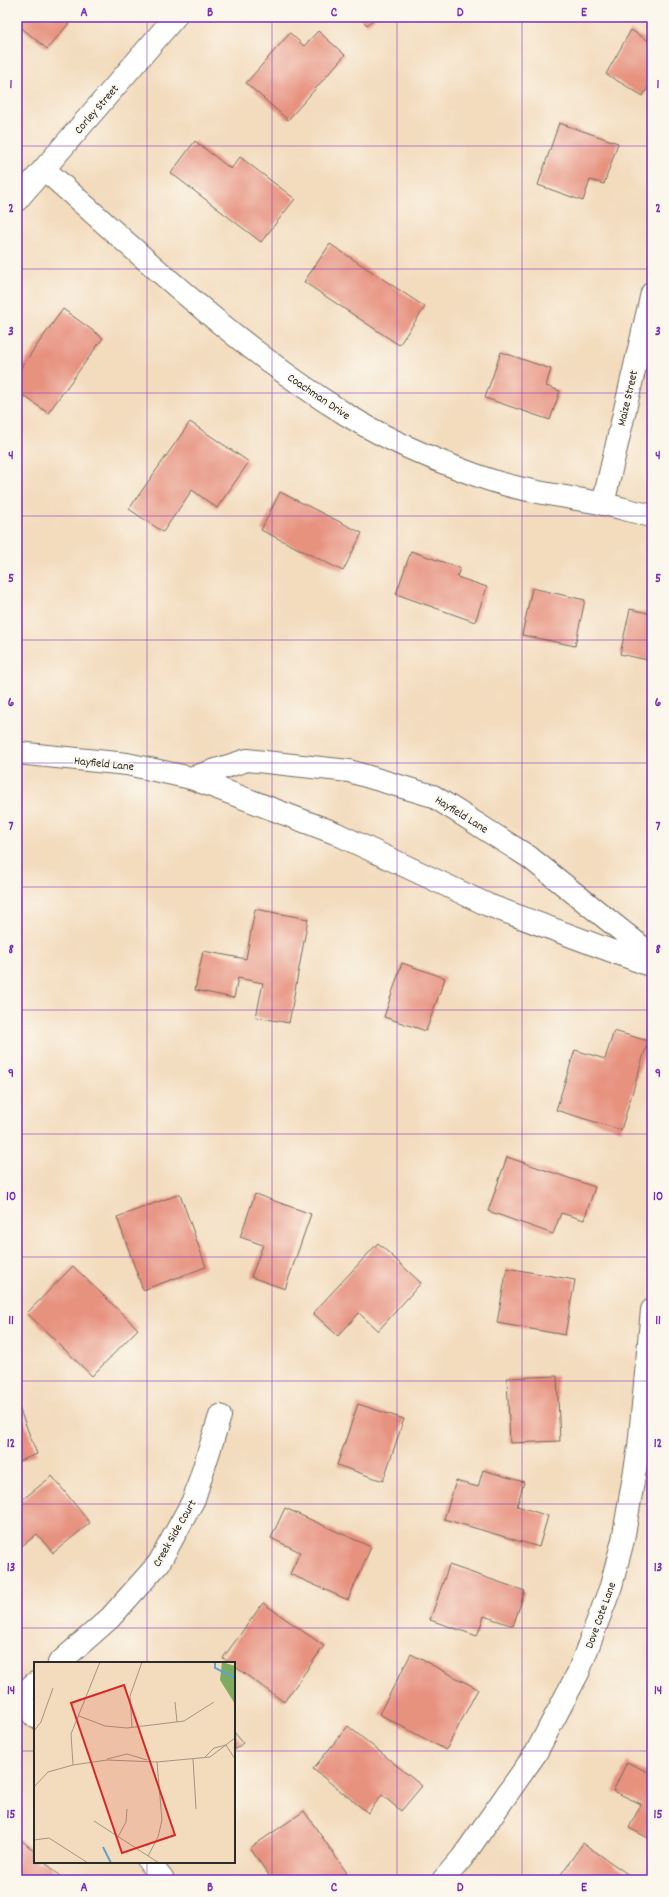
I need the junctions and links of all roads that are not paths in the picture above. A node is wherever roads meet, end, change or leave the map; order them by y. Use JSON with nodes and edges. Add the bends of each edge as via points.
{"nodes":[{"id":1,"x":175,"y":17,"type":"edge"},
{"id":2,"x":44,"y":169,"type":"junction"},
{"id":3,"x":17,"y":200,"type":"edge"},
{"id":4,"x":652,"y":293,"type":"edge"},
{"id":5,"x":603,"y":504,"type":"junction"},
{"id":6,"x":652,"y":516,"type":"edge"},
{"id":7,"x":17,"y":753,"type":"edge"},
{"id":8,"x":190,"y":778,"type":"junction"},
{"id":9,"x":652,"y":955,"type":"edge"},
{"id":10,"x":652,"y":966,"type":"edge"},
{"id":11,"x":652,"y":1310,"type":"edge"},
{"id":12,"x":220,"y":1416,"type":"dead end"},
{"id":13,"x":60,"y":1662,"type":"edge"},
{"id":14,"x":24,"y":1692,"type":"edge"},
{"id":15,"x":34,"y":1715,"type":"edge"},
{"id":16,"x":150,"y":1863,"type":"edge"},
{"id":17,"x":163,"y":1880,"type":"edge"},
{"id":18,"x":442,"y":1880,"type":"edge"}],
"edges":[{"from":1,"to":2,"type":"street","name":"Corley Street"},
{"from":2,"to":3,"type":"street","name":"Corley Street"},
{"from":2,"to":5,"type":"street","name":"Coachman Drive","via":[[204,310],[298,384],[349,416],[402,444],[485,478],[543,493]]},
{"from":4,"to":5,"type":"street","name":"Maize Street"},
{"from":5,"to":6,"type":"street","name":"Coachman Drive"},
{"from":7,"to":8,"type":"street","name":"Hayfield Lane","via":[[127,764]]},
{"from":8,"to":9,"type":"street","name":"Hayfield Lane","via":[[247,760],[349,770],[433,796],[530,857]]},
{"from":8,"to":10,"type":"street","name":"Hayfield Lane","via":[[335,833],[488,905]]},
{"from":11,"to":18,"type":"street","name":"Dove Cote Lane","via":[[639,1447],[623,1540],[611,1586],[578,1673],[536,1753],[462,1858]]},
{"from":12,"to":13,"type":"street","name":"Creek Side Court","via":[[194,1499],[159,1563],[110,1618]]},
{"from":14,"to":15,"type":"street"},
{"from":16,"to":17,"type":"street"}]}
